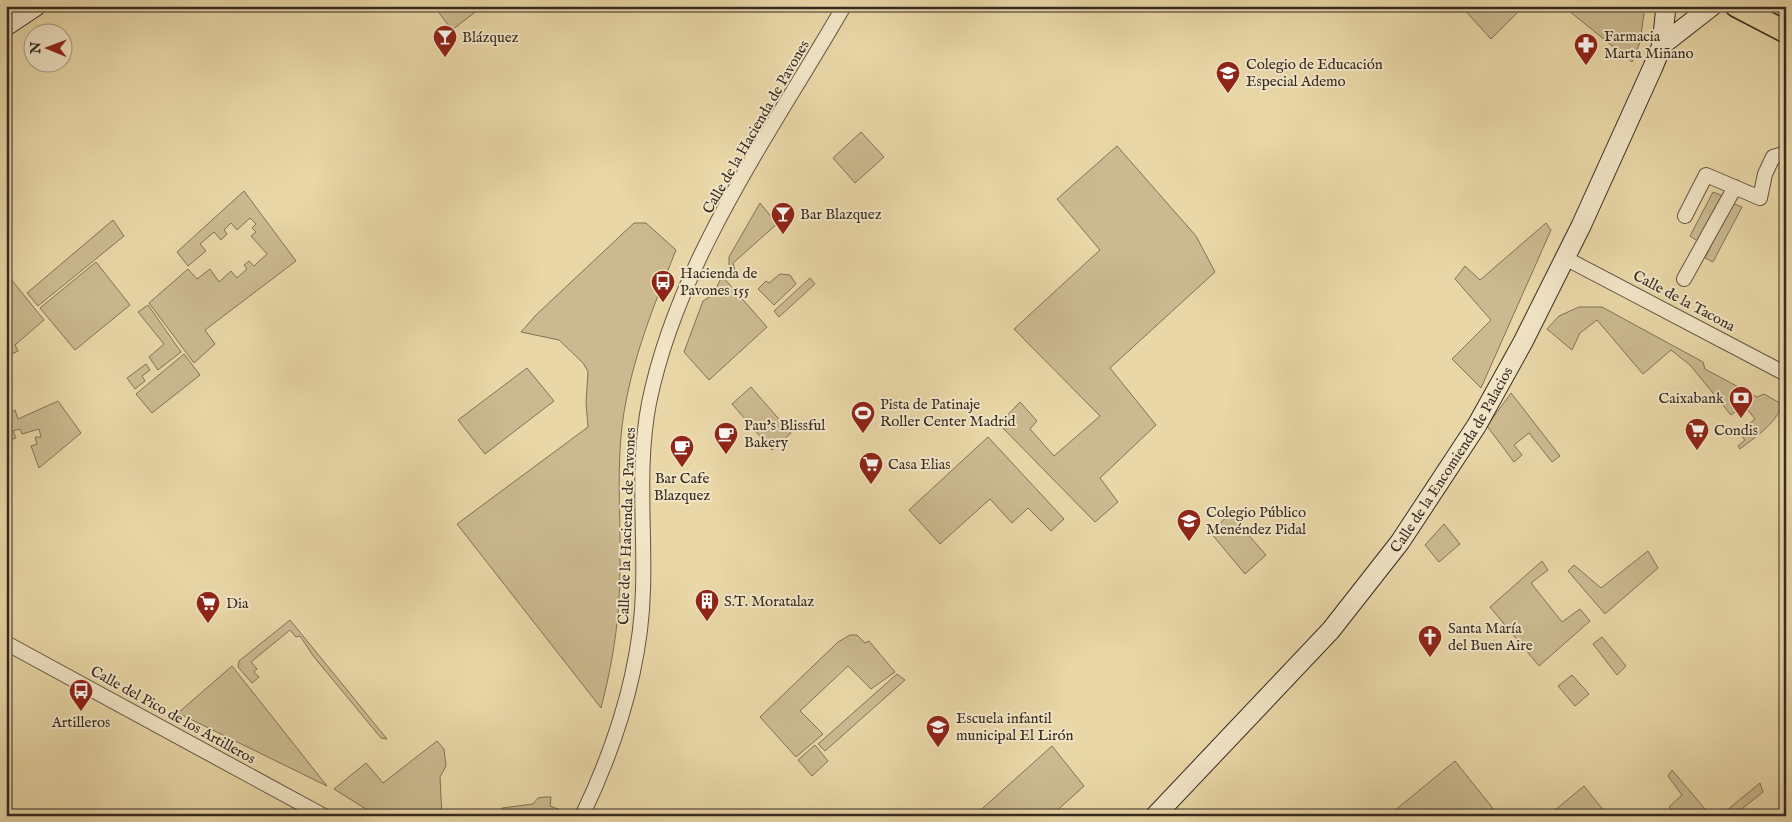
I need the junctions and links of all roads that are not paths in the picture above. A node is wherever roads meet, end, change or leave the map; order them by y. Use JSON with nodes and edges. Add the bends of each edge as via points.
{"nodes":[{"id":1,"x":36,"y":6,"type":"edge"},
{"id":2,"x":844,"y":6,"type":"edge"},
{"id":3,"x":1666,"y":6,"type":"edge"},
{"id":4,"x":1674,"y":6,"type":"edge"},
{"id":5,"x":1736,"y":6,"type":"edge"},
{"id":6,"x":1707,"y":9,"type":"edge"},
{"id":7,"x":6,"y":26,"type":"edge"},
{"id":8,"x":1786,"y":32,"type":"edge"},
{"id":9,"x":1662,"y":45,"type":"junction"},
{"id":10,"x":1785,"y":150,"type":"edge"},
{"id":11,"x":1735,"y":187,"type":"junction"},
{"id":12,"x":1684,"y":216,"type":"dead end"},
{"id":13,"x":1565,"y":258,"type":"junction"},
{"id":14,"x":1684,"y":279,"type":"dead end"},
{"id":15,"x":1786,"y":374,"type":"edge"},
{"id":16,"x":6,"y":643,"type":"edge"},
{"id":17,"x":324,"y":816,"type":"edge"},
{"id":18,"x":582,"y":816,"type":"edge"},
{"id":19,"x":1155,"y":816,"type":"edge"}],
"edges":[{"from":1,"to":7,"type":"street"},
{"from":2,"to":18,"type":"street","name":"Calle de la Hacienda de Pavones","via":[[747,170],[674,314],[649,403],[644,439],[643,592],[630,685],[614,744]]},
{"from":3,"to":9,"type":"street","name":"Calle de la Encomienda de Palacios"},
{"from":4,"to":6,"type":"street","via":[[1690,13]]},
{"from":5,"to":8,"type":"main road"},
{"from":6,"to":9,"type":"street","name":"Calle de la Encomienda de Palacios"},
{"from":9,"to":13,"type":"street","name":"Calle de la Encomienda de Palacios"},
{"from":10,"to":11,"type":"street","via":[[1769,165],[1760,198]]},
{"from":11,"to":12,"type":"street","via":[[1706,175]]},
{"from":11,"to":14,"type":"street"},
{"from":13,"to":15,"type":"street","name":"Calle de la Tacona"},
{"from":13,"to":19,"type":"street","name":"Calle de la Encomienda de Palacios","via":[[1486,410],[1400,542],[1331,630]]},
{"from":16,"to":17,"type":"street","name":"Calle del Pico de los Artilleros"}]}
